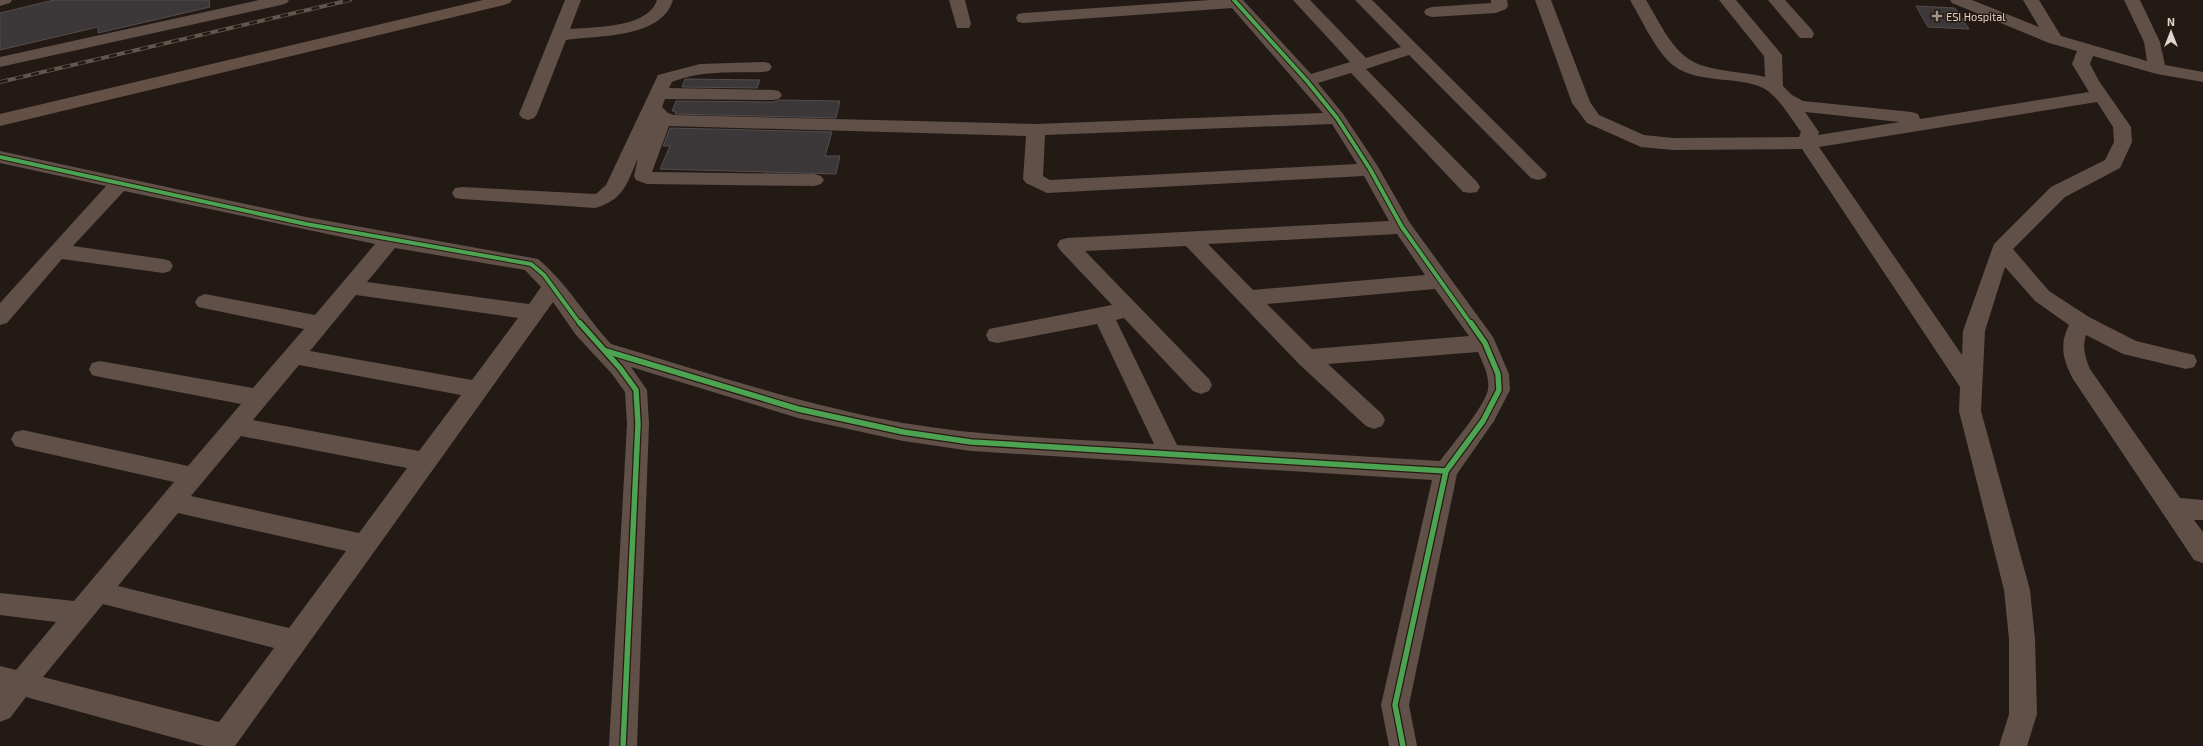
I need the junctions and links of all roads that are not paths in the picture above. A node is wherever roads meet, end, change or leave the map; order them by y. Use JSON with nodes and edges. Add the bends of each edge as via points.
{"nodes":[{"id":1,"x":4,"y":0,"type":"edge"},
{"id":2,"x":281,"y":0,"type":"edge"},
{"id":3,"x":504,"y":0,"type":"edge"},
{"id":4,"x":573,"y":0,"type":"edge"},
{"id":5,"x":665,"y":0,"type":"edge"},
{"id":6,"x":957,"y":0,"type":"edge"},
{"id":7,"x":1301,"y":0,"type":"edge"},
{"id":8,"x":1363,"y":0,"type":"edge"},
{"id":9,"x":1499,"y":0,"type":"edge"},
{"id":10,"x":1544,"y":0,"type":"edge"},
{"id":11,"x":1638,"y":0,"type":"edge"},
{"id":12,"x":1727,"y":0,"type":"edge"},
{"id":13,"x":1776,"y":0,"type":"edge"},
{"id":14,"x":1958,"y":0,"type":"edge"},
{"id":15,"x":2031,"y":0,"type":"edge"},
{"id":16,"x":2132,"y":0,"type":"edge"},
{"id":17,"x":0,"y":1,"type":"edge"},
{"id":18,"x":1236,"y":2,"type":"edge"},
{"id":19,"x":244,"y":4,"type":"edge"},
{"id":20,"x":1073,"y":7,"type":"edge"},
{"id":21,"x":1432,"y":12,"type":"dead end"},
{"id":22,"x":1024,"y":18,"type":"dead end"},
{"id":23,"x":963,"y":24,"type":"dead end"},
{"id":24,"x":1806,"y":34,"type":"dead end"},
{"id":25,"x":559,"y":36,"type":"junction"},
{"id":26,"x":2055,"y":39,"type":"junction"},
{"id":27,"x":2087,"y":48,"type":"junction"},
{"id":28,"x":1412,"y":49,"type":"junction"},
{"id":29,"x":0,"y":62,"type":"edge"},
{"id":30,"x":1358,"y":65,"type":"junction"},
{"id":31,"x":764,"y":67,"type":"dead end"},
{"id":32,"x":2157,"y":69,"type":"junction"},
{"id":33,"x":2203,"y":77,"type":"edge"},
{"id":34,"x":1307,"y":81,"type":"junction"},
{"id":35,"x":1780,"y":93,"type":"junction"},
{"id":36,"x":773,"y":95,"type":"dead end"},
{"id":37,"x":2105,"y":100,"type":"junction"},
{"id":38,"x":658,"y":106,"type":"junction"},
{"id":39,"x":528,"y":114,"type":"dead end"},
{"id":40,"x":1337,"y":118,"type":"junction"},
{"id":41,"x":0,"y":120,"type":"edge"},
{"id":42,"x":1943,"y":121,"type":"junction"},
{"id":43,"x":1036,"y":130,"type":"junction"},
{"id":44,"x":1807,"y":143,"type":"junction"},
{"id":45,"x":0,"y":157,"type":"edge"},
{"id":46,"x":1370,"y":169,"type":"junction"},
{"id":47,"x":1538,"y":174,"type":"dead end"},
{"id":48,"x":814,"y":180,"type":"dead end"},
{"id":49,"x":120,"y":184,"type":"junction"},
{"id":50,"x":1470,"y":186,"type":"dead end"},
{"id":51,"x":462,"y":193,"type":"dead end"},
{"id":52,"x":1402,"y":227,"type":"junction"},
{"id":53,"x":1190,"y":238,"type":"junction"},
{"id":54,"x":390,"y":240,"type":"junction"},
{"id":55,"x":2001,"y":249,"type":"junction"},
{"id":56,"x":57,"y":251,"type":"junction"},
{"id":57,"x":163,"y":266,"type":"dead end"},
{"id":58,"x":1440,"y":281,"type":"junction"},
{"id":59,"x":554,"y":286,"type":"junction"},
{"id":60,"x":351,"y":287,"type":"junction"},
{"id":61,"x":1247,"y":298,"type":"junction"},
{"id":62,"x":205,"y":302,"type":"dead end"},
{"id":63,"x":1128,"y":310,"type":"junction"},
{"id":64,"x":533,"y":312,"type":"junction"},
{"id":65,"x":1103,"y":315,"type":"junction"},
{"id":66,"x":0,"y":317,"type":"edge"},
{"id":67,"x":320,"y":324,"type":"junction"},
{"id":68,"x":2081,"y":324,"type":"junction"},
{"id":69,"x":997,"y":336,"type":"dead end"},
{"id":70,"x":1485,"y":343,"type":"junction"},
{"id":71,"x":604,"y":351,"type":"junction"},
{"id":72,"x":294,"y":356,"type":"junction"},
{"id":73,"x":1307,"y":358,"type":"junction"},
{"id":74,"x":2186,"y":361,"type":"dead end"},
{"id":75,"x":100,"y":369,"type":"dead end"},
{"id":76,"x":1201,"y":385,"type":"dead end"},
{"id":77,"x":1971,"y":386,"type":"junction"},
{"id":78,"x":478,"y":390,"type":"junction"},
{"id":79,"x":258,"y":398,"type":"junction"},
{"id":80,"x":1374,"y":420,"type":"dead end"},
{"id":81,"x":236,"y":426,"type":"junction"},
{"id":82,"x":23,"y":439,"type":"dead end"},
{"id":83,"x":1170,"y":454,"type":"junction"},
{"id":84,"x":426,"y":462,"type":"junction"},
{"id":85,"x":1446,"y":471,"type":"junction"},
{"id":86,"x":193,"y":477,"type":"junction"},
{"id":87,"x":173,"y":502,"type":"junction"},
{"id":88,"x":2173,"y":508,"type":"junction"},
{"id":89,"x":2203,"y":510,"type":"edge"},
{"id":90,"x":366,"y":545,"type":"junction"},
{"id":91,"x":2203,"y":552,"type":"edge"},
{"id":92,"x":98,"y":592,"type":"junction"},
{"id":93,"x":0,"y":604,"type":"edge"},
{"id":94,"x":80,"y":613,"type":"junction"},
{"id":95,"x":295,"y":641,"type":"junction"},
{"id":96,"x":11,"y":681,"type":"edge"},
{"id":97,"x":0,"y":709,"type":"edge"},
{"id":98,"x":2020,"y":739,"type":"edge"},
{"id":99,"x":221,"y":742,"type":"edge"},
{"id":100,"x":623,"y":746,"type":"edge"},
{"id":101,"x":1403,"y":746,"type":"edge"}],
"edges":[{"from":1,"to":17,"type":"street"},
{"from":2,"to":19,"type":"street"},
{"from":3,"to":41,"type":"main road"},
{"from":4,"to":25,"type":"street"},
{"from":5,"to":25,"type":"street","via":[[654,18],[639,24]]},
{"from":6,"to":23,"type":"street"},
{"from":7,"to":30,"type":"street"},
{"from":8,"to":28,"type":"street"},
{"from":9,"to":21,"type":"street","via":[[1500,6],[1496,8]]},
{"from":10,"to":44,"type":"street","via":[[1581,103],[1593,119],[1641,141],[1673,144]]},
{"from":11,"to":35,"type":"street","via":[[1670,52],[1681,63],[1699,71],[1761,81]]},
{"from":12,"to":35,"type":"street","via":[[1773,55]]},
{"from":13,"to":24,"type":"street"},
{"from":14,"to":26,"type":"street"},
{"from":15,"to":26,"type":"street"},
{"from":16,"to":32,"type":"street","via":[[2152,42]]},
{"from":18,"to":20,"type":"street"},
{"from":18,"to":34,"type":"street"},
{"from":19,"to":29,"type":"street"},
{"from":20,"to":22,"type":"street"},
{"from":25,"to":39,"type":"street"},
{"from":26,"to":27,"type":"street"},
{"from":27,"to":32,"type":"street"},
{"from":27,"to":37,"type":"street","via":[[2081,64],[2091,83]]},
{"from":28,"to":30,"type":"street"},
{"from":28,"to":47,"type":"street"},
{"from":30,"to":34,"type":"street"},
{"from":30,"to":50,"type":"street"},
{"from":31,"to":38,"type":"street","via":[[700,68],[679,71],[664,79]]},
{"from":32,"to":33,"type":"street"},
{"from":34,"to":40,"type":"street"},
{"from":35,"to":42,"type":"street","via":[[1799,106],[1814,109]]},
{"from":35,"to":44,"type":"street","via":[[1810,132]]},
{"from":36,"to":38,"type":"street"},
{"from":37,"to":42,"type":"street"},
{"from":37,"to":55,"type":"street","via":[[2122,127],[2123,142],[2113,164],[2058,192]]},
{"from":38,"to":43,"type":"street","via":[[674,121]]},
{"from":38,"to":48,"type":"street","via":[[643,170],[643,176],[647,178]]},
{"from":38,"to":51,"type":"street","via":[[614,189],[603,199]]},
{"from":40,"to":43,"type":"street"},
{"from":40,"to":46,"type":"street"},
{"from":42,"to":44,"type":"street"},
{"from":43,"to":46,"type":"street","via":[[1033,179],[1047,187]]},
{"from":44,"to":77,"type":"street"},
{"from":45,"to":49,"type":"street"},
{"from":46,"to":52,"type":"street"},
{"from":49,"to":54,"type":"street"},
{"from":49,"to":56,"type":"street"},
{"from":52,"to":53,"type":"street"},
{"from":52,"to":58,"type":"street"},
{"from":53,"to":61,"type":"street"},
{"from":53,"to":63,"type":"street","via":[[1067,245]]},
{"from":54,"to":59,"type":"street","via":[[531,264]]},
{"from":54,"to":60,"type":"street"},
{"from":55,"to":68,"type":"street","via":[[2042,296]]},
{"from":55,"to":77,"type":"street","via":[[1974,331]]},
{"from":56,"to":57,"type":"street"},
{"from":56,"to":66,"type":"street"},
{"from":58,"to":61,"type":"street"},
{"from":58,"to":70,"type":"street"},
{"from":59,"to":64,"type":"street"},
{"from":59,"to":71,"type":"street","via":[[584,330]]},
{"from":60,"to":64,"type":"street"},
{"from":60,"to":67,"type":"street"},
{"from":61,"to":73,"type":"street"},
{"from":62,"to":67,"type":"street"},
{"from":63,"to":65,"type":"street"},
{"from":63,"to":76,"type":"street"},
{"from":64,"to":78,"type":"street"},
{"from":65,"to":69,"type":"street"},
{"from":65,"to":83,"type":"street"},
{"from":67,"to":72,"type":"street"},
{"from":68,"to":74,"type":"street","via":[[2131,348]]},
{"from":68,"to":88,"type":"street","via":[[2073,338],[2072,354],[2081,374]]},
{"from":70,"to":73,"type":"street"},
{"from":70,"to":85,"type":"street","via":[[1498,374],[1499,390],[1483,421]]},
{"from":71,"to":83,"type":"street","via":[[798,409],[903,432],[971,442]]},
{"from":71,"to":100,"type":"street","via":[[636,390],[638,424]]},
{"from":72,"to":78,"type":"street"},
{"from":72,"to":79,"type":"street"},
{"from":73,"to":80,"type":"street"},
{"from":75,"to":79,"type":"street"},
{"from":77,"to":98,"type":"street","via":[[1970,411],[2017,590],[2022,647],[2023,714]]},
{"from":78,"to":84,"type":"street"},
{"from":79,"to":81,"type":"street"},
{"from":81,"to":84,"type":"street"},
{"from":81,"to":86,"type":"street"},
{"from":82,"to":86,"type":"street"},
{"from":83,"to":85,"type":"street"},
{"from":84,"to":90,"type":"street"},
{"from":85,"to":101,"type":"street","via":[[1395,705]]},
{"from":86,"to":87,"type":"street"},
{"from":87,"to":90,"type":"street"},
{"from":87,"to":92,"type":"street"},
{"from":88,"to":89,"type":"street"},
{"from":88,"to":91,"type":"street"},
{"from":90,"to":95,"type":"street"},
{"from":92,"to":94,"type":"street"},
{"from":92,"to":95,"type":"street"},
{"from":93,"to":94,"type":"street"},
{"from":94,"to":96,"type":"street"},
{"from":95,"to":99,"type":"street"},
{"from":96,"to":97,"type":"street"},
{"from":96,"to":99,"type":"street"}]}
